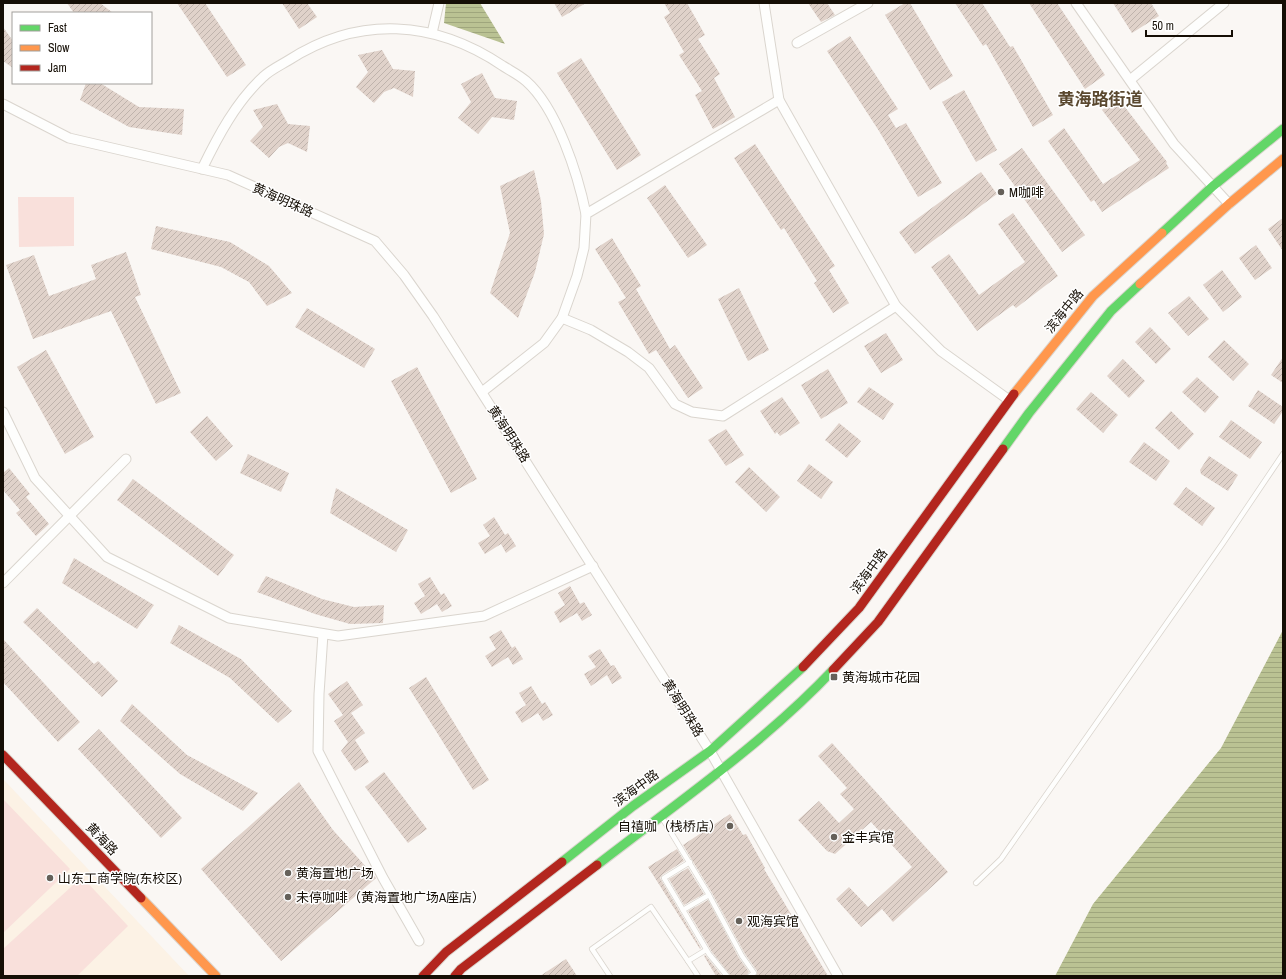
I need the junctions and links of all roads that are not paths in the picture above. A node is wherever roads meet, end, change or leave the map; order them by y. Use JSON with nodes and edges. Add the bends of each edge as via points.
{"nodes":[{"id":1,"x":439,"y":3,"type":"edge"},
{"id":2,"x":764,"y":3,"type":"edge"},
{"id":3,"x":868,"y":3,"type":"edge"},
{"id":4,"x":1076,"y":3,"type":"edge"},
{"id":5,"x":1224,"y":3,"type":"edge"},
{"id":6,"x":432,"y":33,"type":"junction"},
{"id":7,"x":797,"y":43,"type":"dead end"},
{"id":8,"x":1130,"y":80,"type":"junction"},
{"id":9,"x":779,"y":100,"type":"junction"},
{"id":10,"x":3,"y":104,"type":"edge"},
{"id":11,"x":1283,"y":128,"type":"edge"},
{"id":12,"x":1283,"y":159,"type":"edge"},
{"id":13,"x":202,"y":169,"type":"junction"},
{"id":14,"x":1212,"y":186,"type":"junction"},
{"id":15,"x":1229,"y":204,"type":"junction"},
{"id":16,"x":586,"y":214,"type":"junction"},
{"id":17,"x":896,"y":306,"type":"junction"},
{"id":18,"x":562,"y":318,"type":"junction"},
{"id":19,"x":482,"y":392,"type":"junction"},
{"id":20,"x":1009,"y":400,"type":"junction"},
{"id":21,"x":3,"y":412,"type":"edge"},
{"id":22,"x":1283,"y":454,"type":"edge"},
{"id":23,"x":126,"y":459,"type":"dead end"},
{"id":24,"x":70,"y":516,"type":"junction"},
{"id":25,"x":593,"y":566,"type":"junction"},
{"id":26,"x":3,"y":584,"type":"edge"},
{"id":27,"x":323,"y":634,"type":"junction"},
{"id":28,"x":710,"y":752,"type":"junction"},
{"id":29,"x":3,"y":755,"type":"edge"},
{"id":30,"x":721,"y":770,"type":"junction"},
{"id":31,"x":660,"y":815,"type":"junction"},
{"id":32,"x":690,"y":862,"type":"junction"},
{"id":33,"x":976,"y":883,"type":"dead end"},
{"id":34,"x":710,"y":895,"type":"junction"},
{"id":35,"x":683,"y":910,"type":"junction"},
{"id":36,"x":419,"y":941,"type":"dead end"},
{"id":37,"x":706,"y":950,"type":"junction"},
{"id":38,"x":688,"y":961,"type":"junction"},
{"id":39,"x":216,"y":976,"type":"edge"},
{"id":40,"x":423,"y":976,"type":"edge"},
{"id":41,"x":455,"y":976,"type":"edge"},
{"id":42,"x":610,"y":976,"type":"edge"},
{"id":43,"x":698,"y":976,"type":"edge"},
{"id":44,"x":727,"y":976,"type":"edge"},
{"id":45,"x":750,"y":976,"type":"edge"},
{"id":46,"x":838,"y":976,"type":"edge"}],
"edges":[{"from":1,"to":6,"type":"street"},
{"from":2,"to":9,"type":"street"},
{"from":3,"to":7,"type":"street"},
{"from":4,"to":8,"type":"street"},
{"from":5,"to":8,"type":"street"},
{"from":6,"to":13,"type":"street","via":[[390,27],[351,32],[322,42],[297,55],[264,76],[242,101],[218,137]]},
{"from":6,"to":16,"type":"street","via":[[481,51],[526,82],[550,111],[582,191]]},
{"from":8,"to":14,"type":"street","via":[[1174,144]]},
{"from":9,"to":16,"type":"street"},
{"from":9,"to":17,"type":"street"},
{"from":10,"to":13,"type":"street","name":"黄海明珠路","via":[[69,138]]},
{"from":11,"to":14,"type":"main road","name":"滨海中路"},
{"from":12,"to":15,"type":"main road"},
{"from":13,"to":19,"type":"street","name":"黄海明珠路","via":[[228,175],[375,241],[404,275]]},
{"from":14,"to":15,"type":"street"},
{"from":14,"to":20,"type":"main road","name":"滨海中路","via":[[1093,296]]},
{"from":15,"to":30,"type":"main road","via":[[1111,311],[1029,413],[878,622],[783,718]]},
{"from":16,"to":18,"type":"street","via":[[584,248]]},
{"from":17,"to":18,"type":"street","via":[[723,416],[692,412],[675,404],[649,368],[628,352],[591,330]]},
{"from":17,"to":20,"type":"street","via":[[941,351]]},
{"from":18,"to":19,"type":"street","via":[[544,343]]},
{"from":19,"to":25,"type":"street","name":"黄海明珠路"},
{"from":20,"to":28,"type":"main road","name":"滨海中路","via":[[859,608],[811,659]]},
{"from":21,"to":24,"type":"street","via":[[35,478]]},
{"from":22,"to":33,"type":"lane","via":[[1223,544],[1002,859]]},
{"from":23,"to":24,"type":"street"},
{"from":24,"to":26,"type":"street"},
{"from":24,"to":27,"type":"street","via":[[107,557],[228,618]]},
{"from":25,"to":27,"type":"street","via":[[484,616],[338,636]]},
{"from":25,"to":28,"type":"street","name":"黄海明珠路"},
{"from":27,"to":36,"type":"street","via":[[318,751],[383,878]]},
{"from":28,"to":30,"type":"street","name":"黄海明珠路"},
{"from":28,"to":40,"type":"main road","name":"滨海中路","via":[[633,806],[446,952]]},
{"from":29,"to":39,"type":"main road","name":"黄海路"},
{"from":30,"to":31,"type":"main road"},
{"from":30,"to":46,"type":"street","name":"黄海明珠路"},
{"from":31,"to":32,"type":"lane"},
{"from":31,"to":41,"type":"main road"},
{"from":32,"to":34,"type":"lane"},
{"from":32,"to":35,"type":"lane","via":[[664,878]]},
{"from":34,"to":35,"type":"lane"},
{"from":34,"to":45,"type":"lane","via":[[754,974]]},
{"from":35,"to":37,"type":"lane"},
{"from":37,"to":38,"type":"lane"},
{"from":37,"to":44,"type":"lane"},
{"from":38,"to":42,"type":"lane","via":[[651,907],[592,949]]},
{"from":38,"to":43,"type":"lane"}]}
